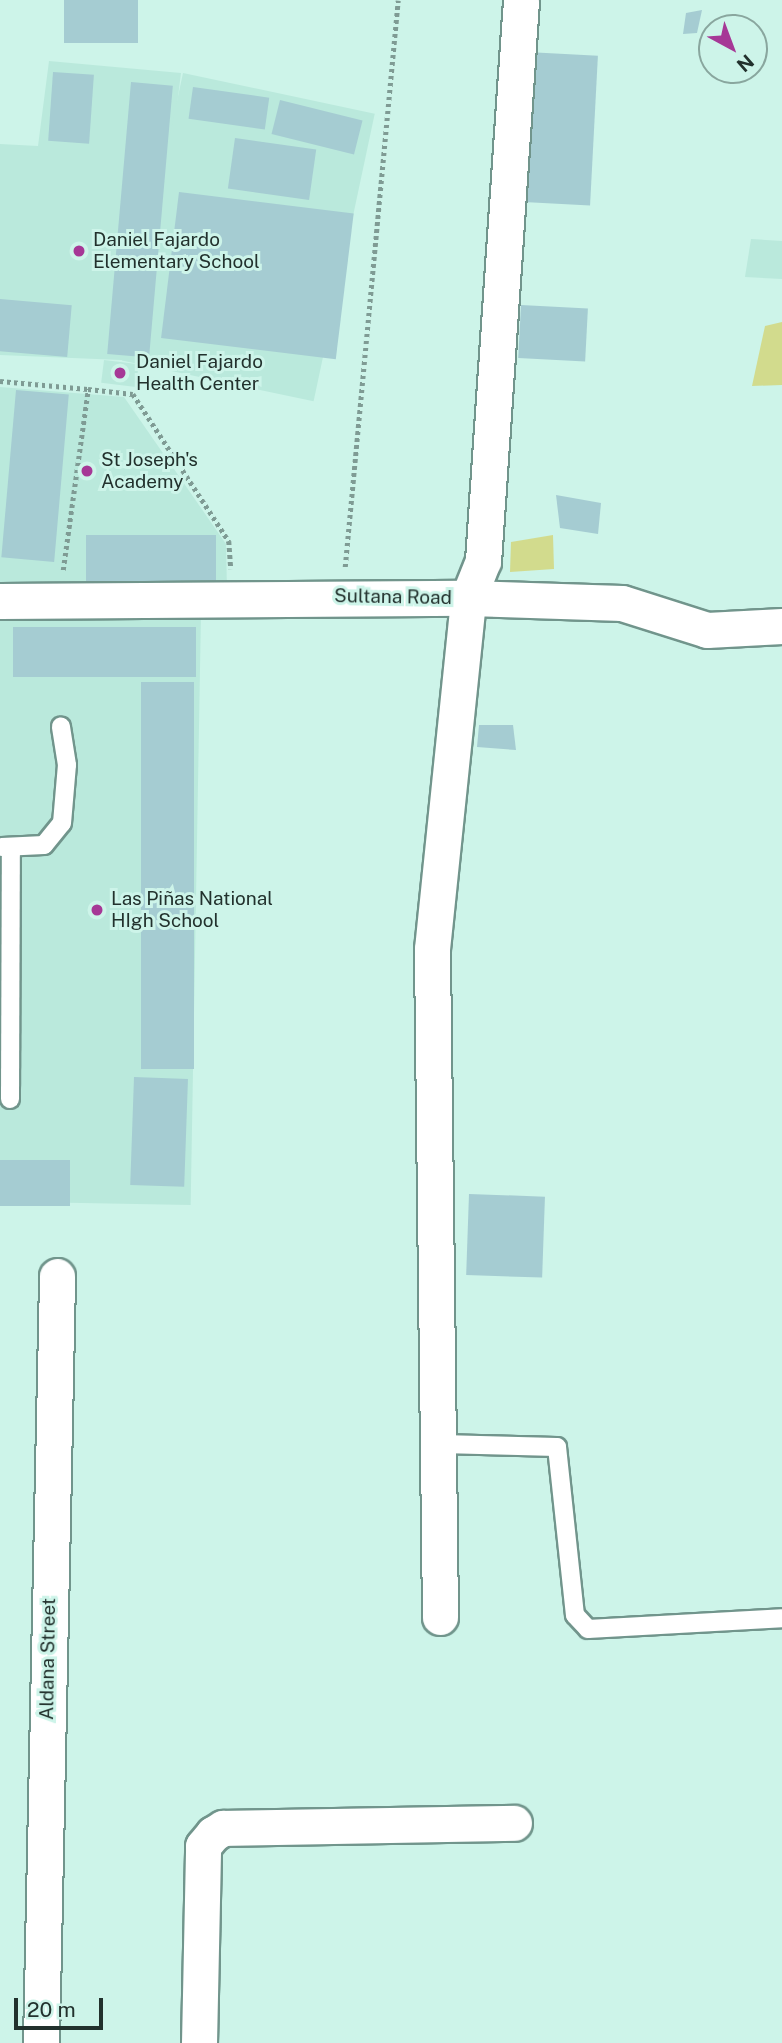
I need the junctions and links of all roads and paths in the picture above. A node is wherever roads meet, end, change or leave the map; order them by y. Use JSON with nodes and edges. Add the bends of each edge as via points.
{"nodes":[{"id":1,"x":398,"y":0,"type":"edge"},
{"id":2,"x":521,"y":0,"type":"edge"},
{"id":3,"x":0,"y":381,"type":"edge"},
{"id":4,"x":88,"y":389,"type":"junction"},
{"id":5,"x":52,"y":576,"type":"dead end"},
{"id":6,"x":232,"y":596,"type":"junction"},
{"id":7,"x":342,"y":596,"type":"junction"},
{"id":8,"x":468,"y":598,"type":"junction"},
{"id":9,"x":0,"y":601,"type":"edge"},
{"id":10,"x":782,"y":626,"type":"edge"},
{"id":11,"x":61,"y":726,"type":"dead end"},
{"id":12,"x":6,"y":847,"type":"edge"},
{"id":13,"x":10,"y":1099,"type":"dead end"},
{"id":14,"x":57,"y":1276,"type":"dead end"},
{"id":15,"x":441,"y":1444,"type":"junction"},
{"id":16,"x":440,"y":1617,"type":"dead end"},
{"id":17,"x":782,"y":1618,"type":"edge"},
{"id":18,"x":514,"y":1823,"type":"dead end"},
{"id":19,"x":41,"y":2043,"type":"edge"},
{"id":20,"x":199,"y":2043,"type":"edge"}],
"edges":[{"from":1,"to":7,"type":"path"},
{"from":2,"to":8,"type":"street","via":[[483,561]]},
{"from":3,"to":4,"type":"path"},
{"from":4,"to":5,"type":"path","via":[[62,579]]},
{"from":4,"to":6,"type":"path","via":[[133,394],[229,541]]},
{"from":6,"to":7,"type":"street","name":"Sultana Road"},
{"from":6,"to":9,"type":"street","name":"Sultana Road"},
{"from":7,"to":8,"type":"street","name":"Sultana Road"},
{"from":8,"to":10,"type":"street","name":"Sultana Road","via":[[622,603],[707,630]]},
{"from":8,"to":15,"type":"street","via":[[432,949]]},
{"from":11,"to":12,"type":"lane","via":[[67,765],[62,823],[44,845]]},
{"from":12,"to":13,"type":"lane"},
{"from":14,"to":19,"type":"street","name":"Aldana Street"},
{"from":15,"to":16,"type":"street"},
{"from":15,"to":17,"type":"lane","via":[[557,1447],[575,1615],[588,1629]]},
{"from":18,"to":20,"type":"street","via":[[223,1828],[212,1835],[203,1846]]}]}
